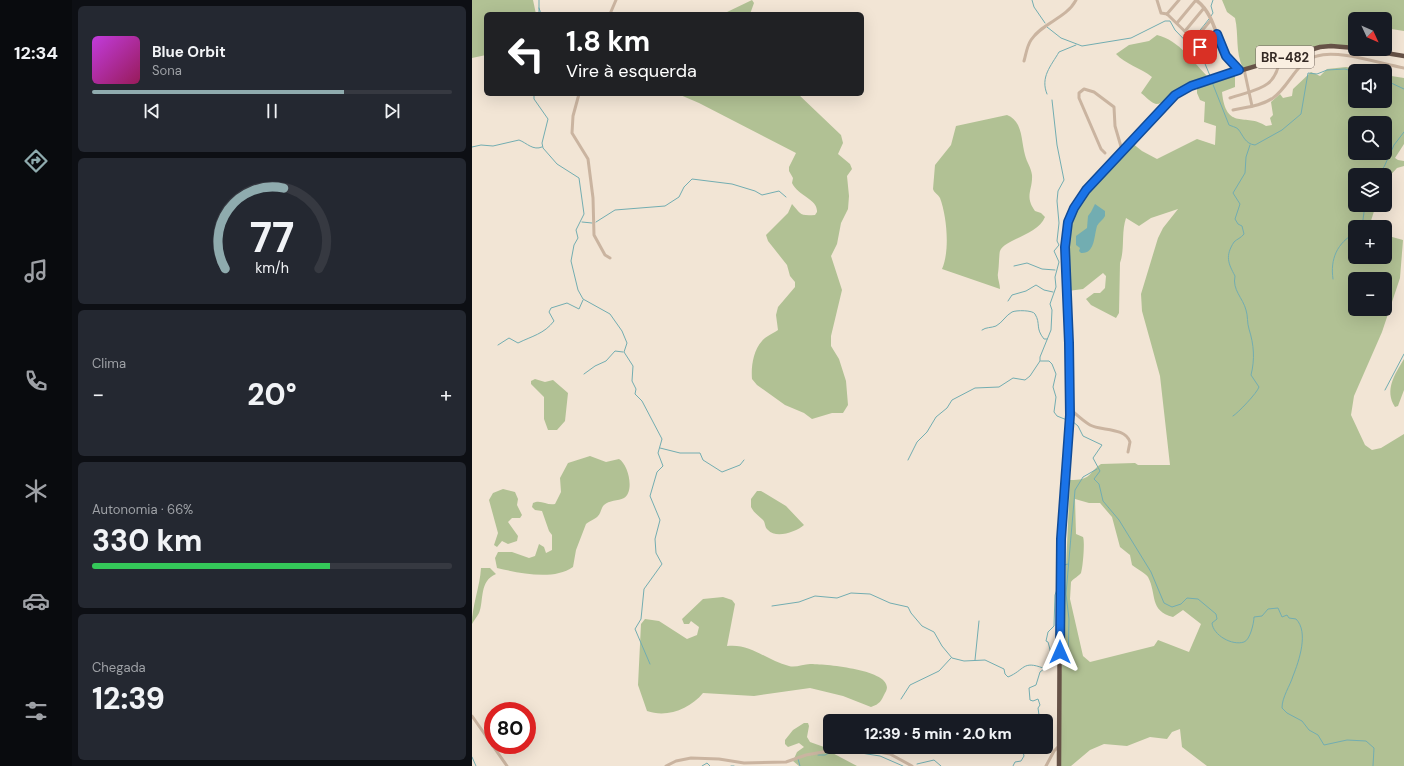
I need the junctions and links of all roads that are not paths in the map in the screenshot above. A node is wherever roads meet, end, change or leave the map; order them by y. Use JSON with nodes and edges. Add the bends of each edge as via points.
{"nodes":[{"id":1,"x":616,"y":0,"type":"edge"},
{"id":2,"x":1076,"y":0,"type":"edge"},
{"id":3,"x":1157,"y":0,"type":"edge"},
{"id":4,"x":1179,"y":0,"type":"edge"},
{"id":5,"x":1196,"y":0,"type":"edge"},
{"id":6,"x":1204,"y":8,"type":"junction"},
{"id":7,"x":611,"y":12,"type":"edge"},
{"id":8,"x":1167,"y":14,"type":"junction"},
{"id":9,"x":1211,"y":20,"type":"junction"},
{"id":10,"x":1177,"y":23,"type":"junction"},
{"id":11,"x":1185,"y":31,"type":"junction"},
{"id":12,"x":1217,"y":34,"type":"junction"},
{"id":13,"x":1194,"y":40,"type":"junction"},
{"id":14,"x":1348,"y":48,"type":"edge"},
{"id":15,"x":1392,"y":54,"type":"edge"},
{"id":16,"x":1404,"y":56,"type":"edge"},
{"id":17,"x":1280,"y":58,"type":"junction"},
{"id":18,"x":1024,"y":61,"type":"dead end"},
{"id":19,"x":1404,"y":62,"type":"edge"},
{"id":20,"x":1404,"y":68,"type":"edge"},
{"id":21,"x":1241,"y":70,"type":"junction"},
{"id":22,"x":1249,"y":91,"type":"junction"},
{"id":23,"x":578,"y":96,"type":"edge"},
{"id":24,"x":1230,"y":98,"type":"dead end"},
{"id":25,"x":1252,"y":106,"type":"junction"},
{"id":26,"x":1233,"y":110,"type":"dead end"},
{"id":27,"x":1122,"y":150,"type":"junction"},
{"id":28,"x":1105,"y":153,"type":"dead end"},
{"id":29,"x":610,"y":258,"type":"dead end"},
{"id":30,"x":1070,"y":409,"type":"junction"},
{"id":31,"x":1128,"y":452,"type":"dead end"},
{"id":32,"x":472,"y":716,"type":"edge"},
{"id":33,"x":1058,"y":747,"type":"junction"},
{"id":34,"x":507,"y":766,"type":"edge"},
{"id":35,"x":666,"y":766,"type":"edge"},
{"id":36,"x":912,"y":766,"type":"edge"},
{"id":37,"x":1046,"y":766,"type":"edge"},
{"id":38,"x":1059,"y":766,"type":"edge"}],
"edges":[{"from":1,"to":7,"type":"street"},
{"from":2,"to":18,"type":"street","via":[[1063,15],[1037,32],[1030,41]]},
{"from":3,"to":8,"type":"street","via":[[1161,13]]},
{"from":4,"to":8,"type":"street"},
{"from":5,"to":6,"type":"street"},
{"from":5,"to":10,"type":"street"},
{"from":6,"to":9,"type":"street"},
{"from":6,"to":11,"type":"street"},
{"from":8,"to":10,"type":"street"},
{"from":9,"to":12,"type":"street"},
{"from":9,"to":13,"type":"street"},
{"from":10,"to":11,"type":"street"},
{"from":11,"to":13,"type":"street"},
{"from":12,"to":13,"type":"street","via":[[1203,48]]},
{"from":12,"to":21,"type":"street","via":[[1226,56]]},
{"from":14,"to":17,"type":"highway","number":"BR-482","via":[[1325,46]]},
{"from":15,"to":16,"type":"highway"},
{"from":17,"to":21,"type":"highway","number":"BR-482"},
{"from":17,"to":22,"type":"street","via":[[1278,72],[1271,82]]},
{"from":19,"to":20,"type":"street"},
{"from":20,"to":25,"type":"street","via":[[1340,55],[1317,55],[1302,64],[1273,98]]},
{"from":21,"to":22,"type":"street"},
{"from":21,"to":27,"type":"highway","number":"BR-482","via":[[1180,91]]},
{"from":22,"to":24,"type":"street"},
{"from":22,"to":25,"type":"street"},
{"from":23,"to":29,"type":"street","via":[[572,133],[588,159],[594,235],[604,255]]},
{"from":25,"to":26,"type":"street"},
{"from":27,"to":28,"type":"street","via":[[1115,126],[1114,108],[1094,92],[1084,89],[1079,93],[1079,98]]},
{"from":27,"to":30,"type":"highway","number":"BR-482","via":[[1081,196],[1068,222],[1065,247]]},
{"from":30,"to":31,"type":"street","via":[[1092,426],[1127,437],[1130,442]]},
{"from":30,"to":33,"type":"highway","number":"BR-482","via":[[1060,567]]},
{"from":32,"to":34,"type":"street"},
{"from":33,"to":37,"type":"street"},
{"from":33,"to":38,"type":"highway","number":"BR-482"},
{"from":35,"to":36,"type":"street","via":[[691,758],[744,763],[786,762],[806,755],[850,747],[890,754]]}]}
